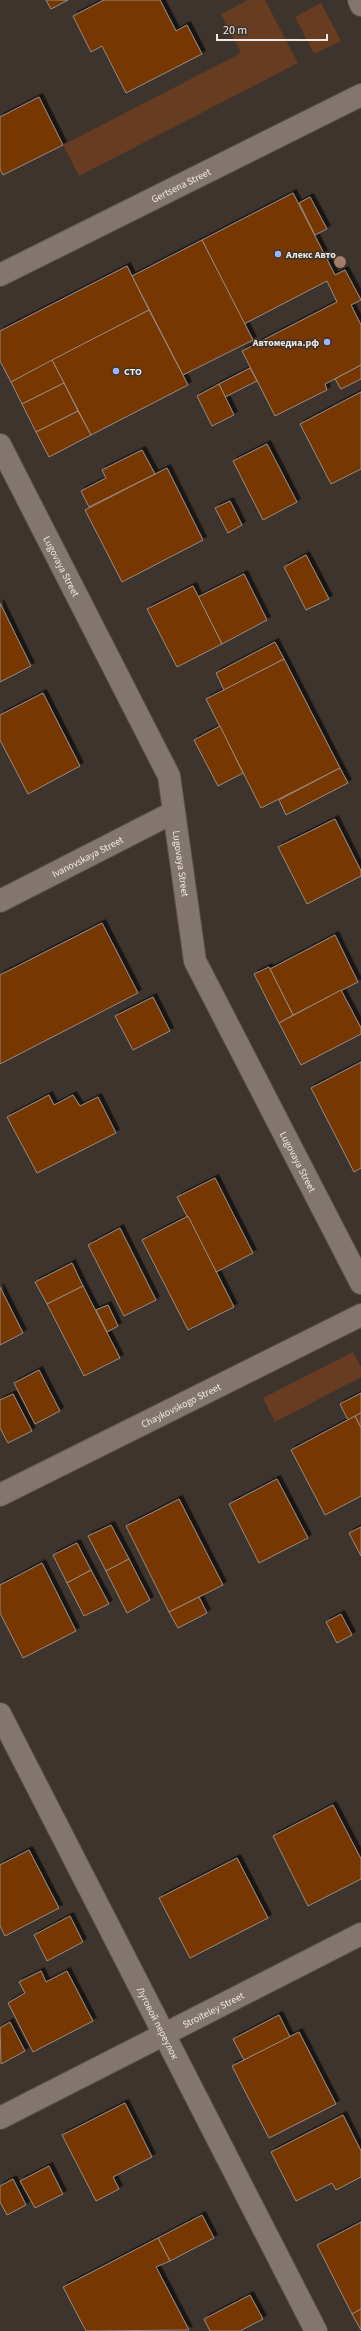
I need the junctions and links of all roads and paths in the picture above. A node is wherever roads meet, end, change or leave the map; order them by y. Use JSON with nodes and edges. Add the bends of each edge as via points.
{"nodes":[{"id":1,"x":359,"y":0,"type":"edge"},
{"id":2,"x":361,"y":5,"type":"edge"},
{"id":3,"x":361,"y":95,"type":"edge"},
{"id":4,"x":0,"y":276,"type":"edge"},
{"id":5,"x":0,"y":445,"type":"edge"},
{"id":6,"x":174,"y":812,"type":"junction"},
{"id":7,"x":0,"y":901,"type":"edge"},
{"id":8,"x":361,"y":1284,"type":"edge"},
{"id":9,"x":361,"y":1315,"type":"edge"},
{"id":10,"x":0,"y":1495,"type":"edge"},
{"id":11,"x":0,"y":1714,"type":"edge"},
{"id":12,"x":361,"y":1934,"type":"edge"},
{"id":13,"x":164,"y":2034,"type":"junction"},
{"id":14,"x":0,"y":2118,"type":"edge"},
{"id":15,"x":316,"y":2331,"type":"edge"}],
"edges":[{"from":1,"to":2,"type":"street"},
{"from":3,"to":4,"type":"street","name":"Gertsena Street"},
{"from":5,"to":6,"type":"street","name":"Lugovaya Street","via":[[169,776]]},
{"from":6,"to":7,"type":"street","name":"Ivanovskaya Street"},
{"from":6,"to":8,"type":"street","name":"Lugovaya Street","via":[[195,961]]},
{"from":9,"to":10,"type":"street","name":"Chaykovskogo Street"},
{"from":11,"to":13,"type":"street","name":"Луговой переулок"},
{"from":12,"to":13,"type":"street","name":"Stroiteley Street"},
{"from":13,"to":14,"type":"street","name":"Stroiteley Street"},
{"from":13,"to":15,"type":"street","name":"Луговой переулок"}]}
